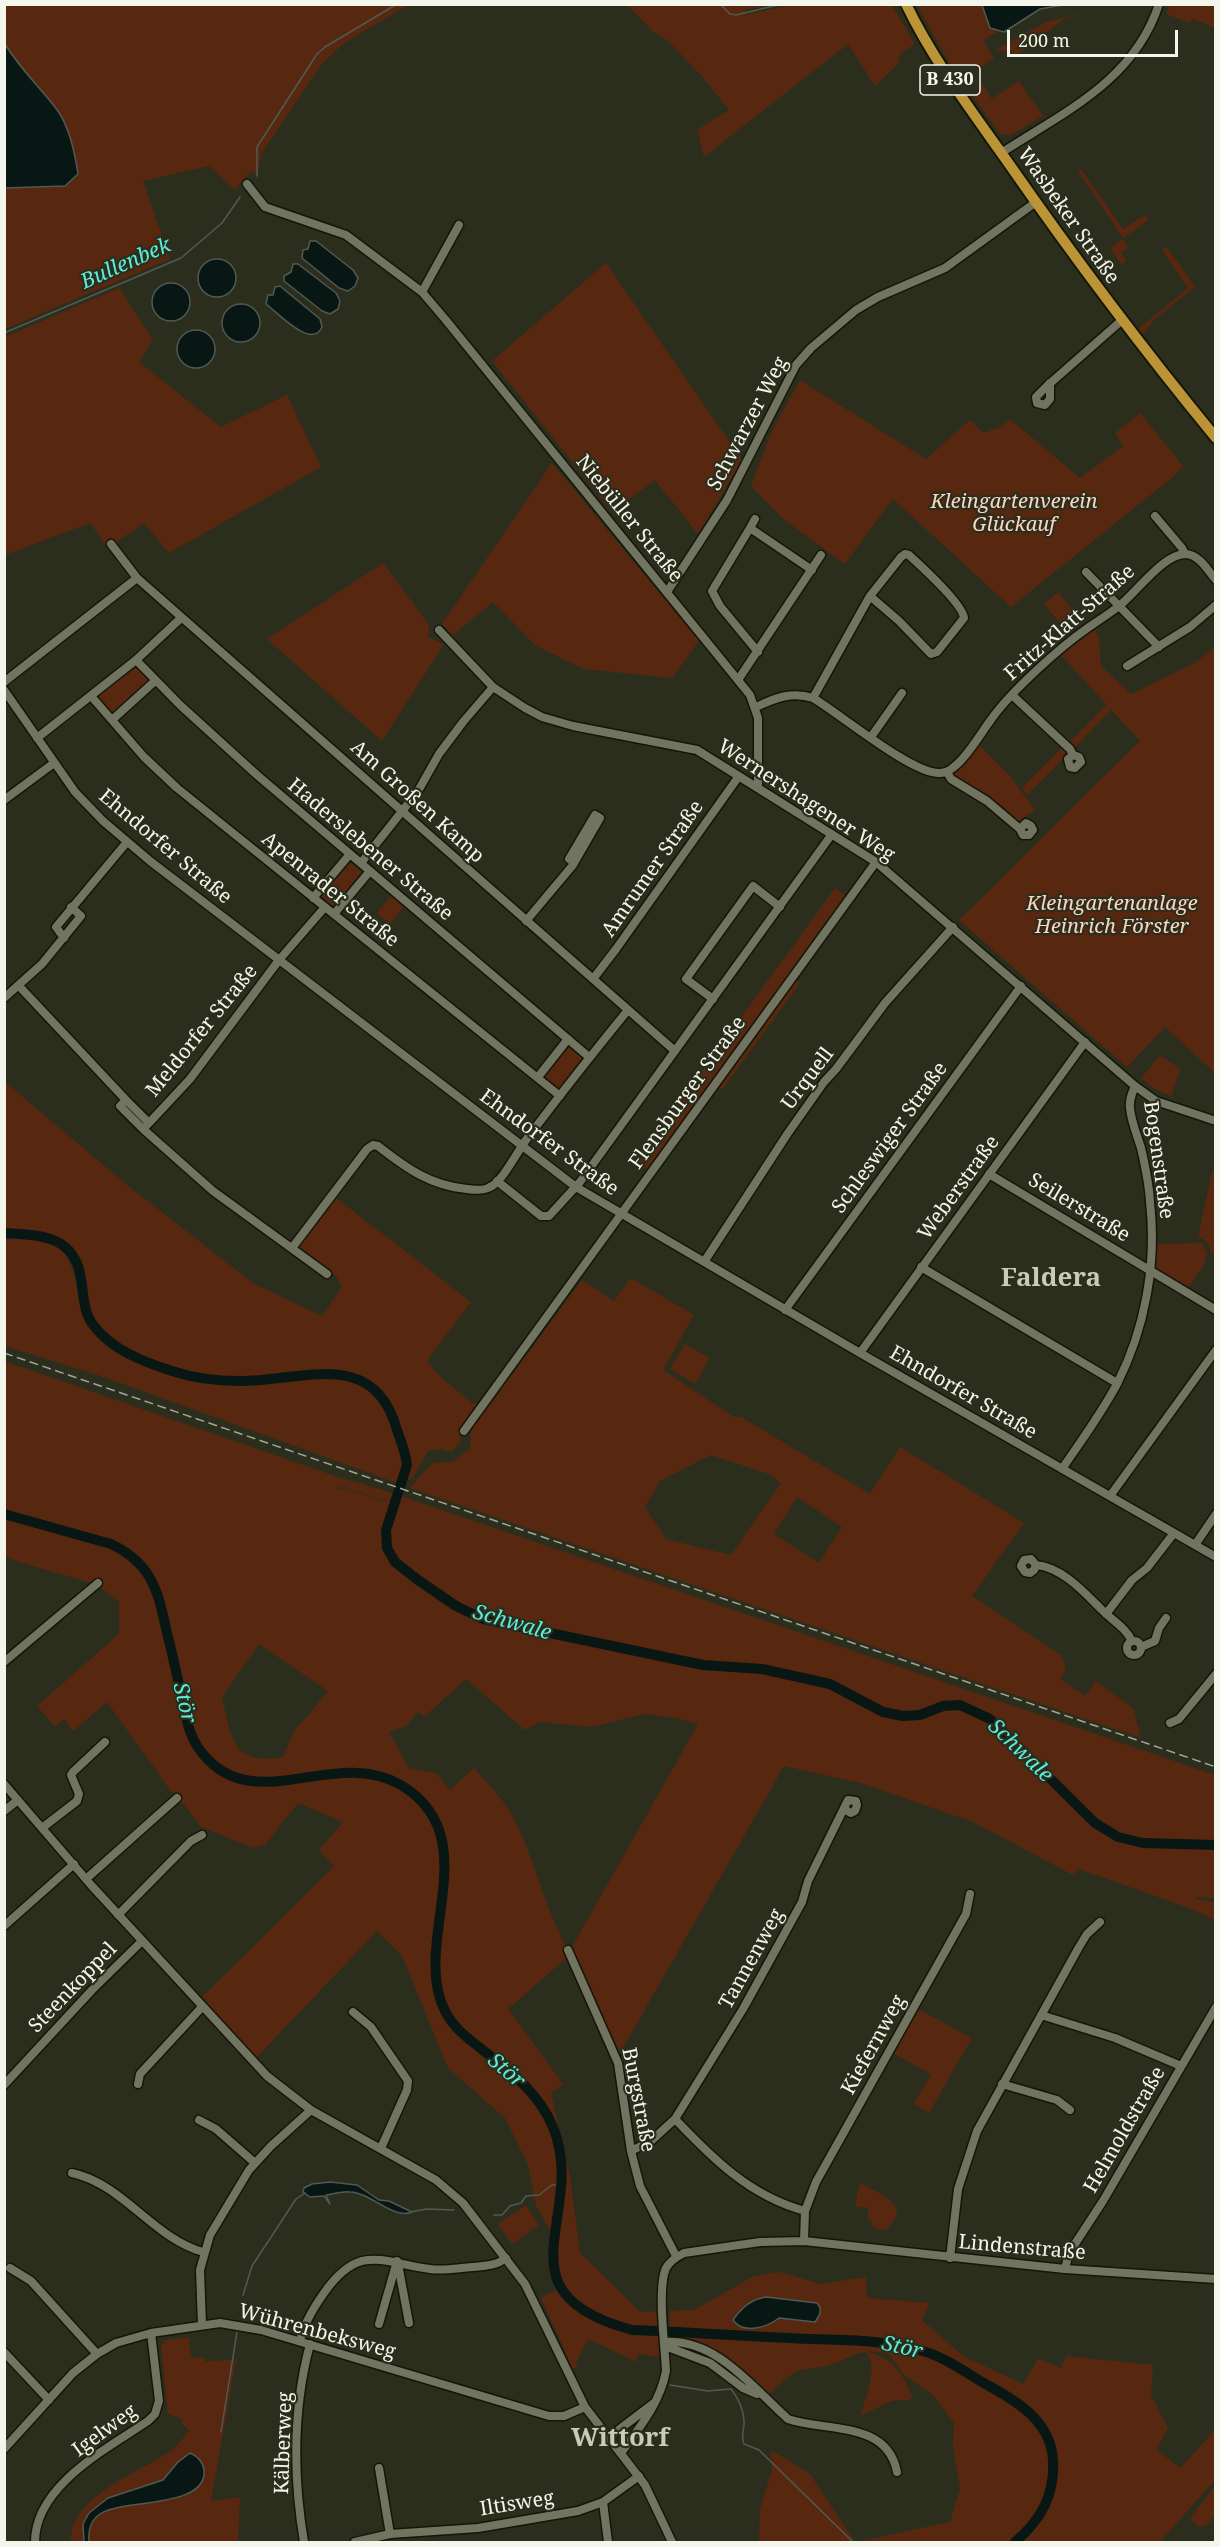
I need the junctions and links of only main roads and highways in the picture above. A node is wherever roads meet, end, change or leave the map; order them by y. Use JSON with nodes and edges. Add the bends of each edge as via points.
{"nodes":[{"id":1,"x":906,"y":4,"type":"edge"},
{"id":2,"x":1215,"y":438,"type":"edge"}],
"edges":[{"from":1,"to":2,"type":"main road","name":"Wasbeker Straße","number":"B 430","via":[[953,85],[1001,153],[1121,321]]}]}
